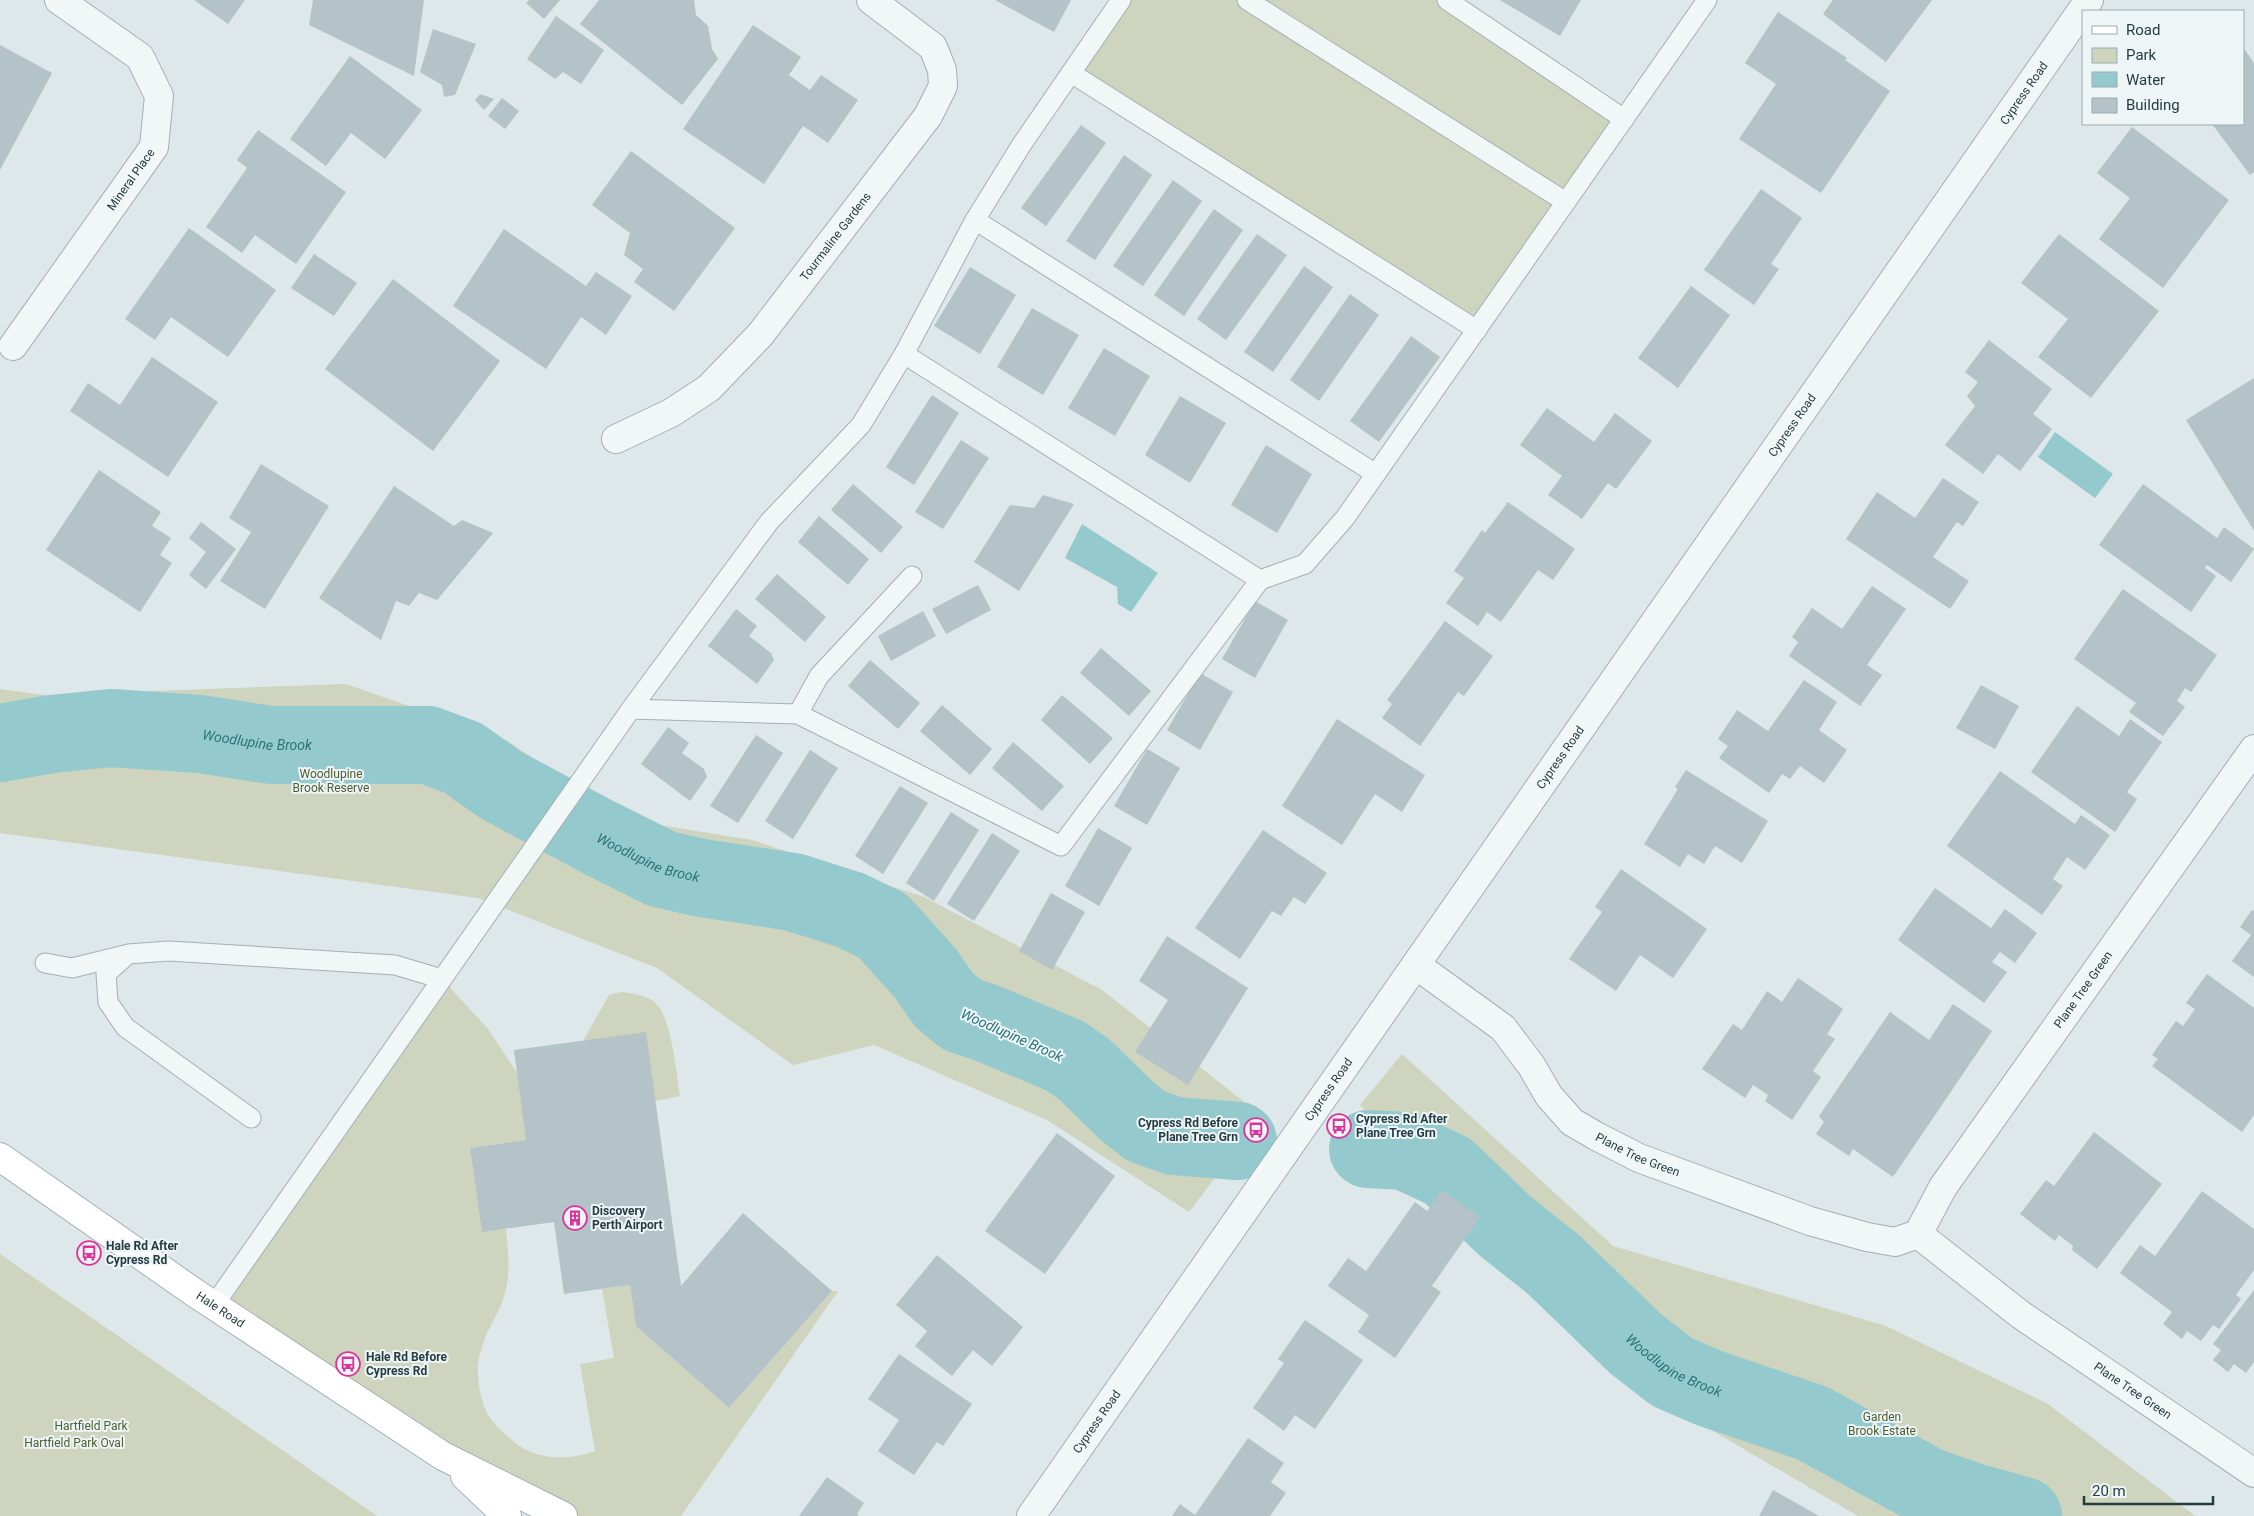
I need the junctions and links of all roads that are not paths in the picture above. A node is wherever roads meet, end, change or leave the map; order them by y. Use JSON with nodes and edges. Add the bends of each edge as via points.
{"nodes":[{"id":1,"x":59,"y":0,"type":"edge"},
{"id":2,"x":872,"y":0,"type":"edge"},
{"id":3,"x":1122,"y":0,"type":"edge"},
{"id":4,"x":1247,"y":0,"type":"edge"},
{"id":5,"x":1447,"y":0,"type":"edge"},
{"id":6,"x":2089,"y":0,"type":"edge"},
{"id":7,"x":1698,"y":3,"type":"edge"},
{"id":8,"x":1071,"y":73,"type":"junction"},
{"id":9,"x":1624,"y":118,"type":"junction"},
{"id":10,"x":1566,"y":202,"type":"junction"},
{"id":11,"x":975,"y":220,"type":"junction"},
{"id":12,"x":1477,"y":330,"type":"junction"},
{"id":13,"x":13,"y":346,"type":"dead end"},
{"id":14,"x":904,"y":354,"type":"junction"},
{"id":15,"x":616,"y":439,"type":"dead end"},
{"id":16,"x":1376,"y":474,"type":"junction"},
{"id":17,"x":912,"y":576,"type":"dead end"},
{"id":18,"x":1260,"y":580,"type":"junction"},
{"id":19,"x":631,"y":709,"type":"junction"},
{"id":20,"x":798,"y":714,"type":"junction"},
{"id":21,"x":2254,"y":749,"type":"edge"},
{"id":22,"x":128,"y":954,"type":"junction"},
{"id":23,"x":45,"y":963,"type":"dead end"},
{"id":24,"x":1416,"y":965,"type":"junction"},
{"id":25,"x":442,"y":979,"type":"junction"},
{"id":26,"x":251,"y":1118,"type":"dead end"},
{"id":27,"x":0,"y":1157,"type":"edge"},
{"id":28,"x":1918,"y":1234,"type":"junction"},
{"id":29,"x":214,"y":1305,"type":"junction"},
{"id":30,"x":444,"y":1456,"type":"junction"},
{"id":31,"x":2254,"y":1473,"type":"edge"},
{"id":32,"x":507,"y":1516,"type":"edge"},
{"id":33,"x":564,"y":1516,"type":"edge"},
{"id":34,"x":1031,"y":1516,"type":"edge"}],
"edges":[{"from":1,"to":13,"type":"street","name":"Mineral Place","via":[[140,57],[159,96],[154,147]]},
{"from":2,"to":15,"type":"street","name":"Tourmaline Gardens","via":[[933,47],[942,70],[943,86],[928,116],[760,335],[709,388],[670,413]]},
{"from":3,"to":8,"type":"lane"},
{"from":4,"to":10,"type":"lane"},
{"from":5,"to":9,"type":"lane"},
{"from":6,"to":24,"type":"street","name":"Cypress Road"},
{"from":7,"to":9,"type":"lane"},
{"from":8,"to":11,"type":"lane"},
{"from":8,"to":12,"type":"lane"},
{"from":9,"to":10,"type":"lane"},
{"from":10,"to":12,"type":"lane"},
{"from":11,"to":14,"type":"lane"},
{"from":11,"to":16,"type":"lane"},
{"from":12,"to":16,"type":"lane"},
{"from":14,"to":18,"type":"lane"},
{"from":14,"to":19,"type":"lane","via":[[861,425],[769,522]]},
{"from":16,"to":18,"type":"lane","via":[[1345,518],[1305,564]]},
{"from":17,"to":20,"type":"lane","via":[[819,676]]},
{"from":18,"to":20,"type":"lane","via":[[1060,846]]},
{"from":19,"to":20,"type":"lane"},
{"from":19,"to":25,"type":"lane"},
{"from":21,"to":28,"type":"street","name":"Plane Tree Green","via":[[1943,1187]]},
{"from":22,"to":23,"type":"lane","via":[[72,968]]},
{"from":22,"to":25,"type":"lane","via":[[169,951],[394,965]]},
{"from":22,"to":26,"type":"lane","via":[[106,974],[108,1002],[125,1026]]},
{"from":24,"to":28,"type":"street","name":"Plane Tree Green","via":[[1503,1028],[1560,1109],[1572,1122],[1596,1136],[1638,1158],[1810,1222],[1867,1238],[1895,1242]]},
{"from":24,"to":34,"type":"street","name":"Cypress Road"},
{"from":25,"to":29,"type":"lane"},
{"from":27,"to":29,"type":"main road","name":"Hale Road"},
{"from":28,"to":31,"type":"street","name":"Plane Tree Green","via":[[2021,1315]]},
{"from":29,"to":30,"type":"main road","name":"Hale Road"},
{"from":30,"to":32,"type":"main road","name":"Hale Road"},
{"from":30,"to":33,"type":"main road","name":"Hale Road"}]}
